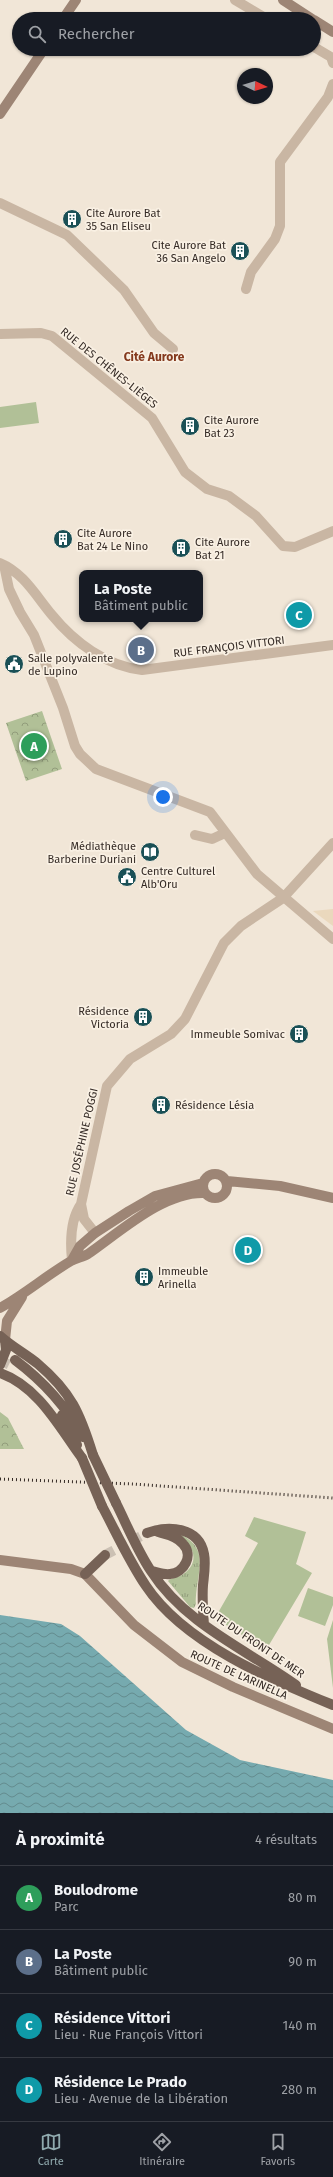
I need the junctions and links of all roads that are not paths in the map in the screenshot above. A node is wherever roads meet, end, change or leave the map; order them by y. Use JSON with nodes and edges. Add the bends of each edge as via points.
{"nodes":[{"id":1,"x":76,"y":0,"type":"edge"},
{"id":2,"x":235,"y":0,"type":"edge"},
{"id":3,"x":283,"y":0,"type":"edge"},
{"id":4,"x":68,"y":12,"type":"edge"},
{"id":5,"x":255,"y":12,"type":"edge"},
{"id":6,"x":301,"y":12,"type":"edge"},
{"id":7,"x":321,"y":25,"type":"edge"},
{"id":8,"x":333,"y":32,"type":"edge"},
{"id":9,"x":321,"y":51,"type":"edge"},
{"id":10,"x":39,"y":56,"type":"edge"},
{"id":11,"x":333,"y":63,"type":"edge"},
{"id":12,"x":333,"y":84,"type":"edge"},
{"id":13,"x":0,"y":114,"type":"edge"},
{"id":14,"x":0,"y":203,"type":"edge"},
{"id":15,"x":246,"y":289,"type":"dead end"},
{"id":16,"x":0,"y":334,"type":"edge"},
{"id":17,"x":173,"y":349,"type":"dead end"},
{"id":18,"x":333,"y":531,"type":"edge"},
{"id":19,"x":2,"y":564,"type":"edge"},
{"id":20,"x":333,"y":645,"type":"edge"},
{"id":21,"x":225,"y":833,"type":"junction"},
{"id":22,"x":195,"y":836,"type":"dead end"},
{"id":23,"x":333,"y":843,"type":"edge"},
{"id":24,"x":284,"y":898,"type":"junction"},
{"id":25,"x":333,"y":939,"type":"edge"},
{"id":26,"x":227,"y":1181,"type":"junction"},
{"id":27,"x":203,"y":1183,"type":"junction"},
{"id":28,"x":205,"y":1193,"type":"junction"},
{"id":29,"x":333,"y":1198,"type":"edge"},
{"id":30,"x":81,"y":1204,"type":"junction"},
{"id":31,"x":87,"y":1223,"type":"junction"},
{"id":32,"x":72,"y":1227,"type":"junction"},
{"id":33,"x":95,"y":1233,"type":"junction"},
{"id":34,"x":72,"y":1260,"type":"junction"},
{"id":35,"x":23,"y":1295,"type":"junction"},
{"id":36,"x":0,"y":1308,"type":"edge"},
{"id":37,"x":2,"y":1338,"type":"edge"},
{"id":38,"x":0,"y":1365,"type":"edge"},
{"id":39,"x":0,"y":1373,"type":"edge"},
{"id":40,"x":93,"y":1454,"type":"junction"},
{"id":41,"x":82,"y":1458,"type":"junction"},
{"id":42,"x":105,"y":1555,"type":"tunnel mouth"},
{"id":43,"x":0,"y":1560,"type":"edge"},
{"id":44,"x":151,"y":1571,"type":"junction"},
{"id":45,"x":85,"y":1574,"type":"junction"},
{"id":46,"x":204,"y":1624,"type":"junction"},
{"id":47,"x":314,"y":1697,"type":"junction"},
{"id":48,"x":333,"y":1705,"type":"edge"},
{"id":49,"x":333,"y":1728,"type":"edge"}],
"edges":[{"from":1,"to":4,"type":"main road"},
{"from":2,"to":5,"type":"street"},
{"from":3,"to":6,"type":"main road"},
{"from":7,"to":8,"type":"main road"},
{"from":9,"to":11,"type":"street","via":[[331,57]]},
{"from":10,"to":13,"type":"main road"},
{"from":12,"to":15,"type":"street","via":[[328,97],[280,162],[280,226],[275,239],[251,272]]},
{"from":14,"to":17,"type":"street","via":[[67,235],[124,290],[154,333]]},
{"from":16,"to":18,"type":"street","name":"RUE DES CHÊNES-LIÈGES","via":[[41,333],[52,336],[152,418],[185,472],[207,489],[229,496],[256,516],[283,546],[295,547]]},
{"from":19,"to":20,"type":"street","name":"RUE FRANÇOIS VITTORI","via":[[29,585],[73,638],[106,660],[126,668],[142,670]]},
{"from":19,"to":21,"type":"street","via":[[9,588],[34,634],[80,754],[96,769],[210,812]]},
{"from":21,"to":22,"type":"street","via":[[212,839]]},
{"from":21,"to":24,"type":"street","via":[[257,874]]},
{"from":23,"to":24,"type":"street","name":"RUE JOSÉPHINE POGGI"},
{"from":24,"to":25,"type":"street"},
{"from":24,"to":30,"type":"street","name":"RUE JOSÉPHINE POGGI","via":[[241,926],[224,943],[184,1019],[171,1034],[130,1059],[107,1086]]},
{"from":26,"to":27,"type":"main road","via":[[222,1175],[214,1173],[207,1176]]},
{"from":26,"to":28,"type":"main road","via":[[227,1189],[222,1196],[214,1198]]},
{"from":26,"to":29,"type":"main road","via":[[280,1186]]},
{"from":27,"to":28,"type":"main road"},
{"from":27,"to":33,"type":"main road","via":[[155,1196]]},
{"from":28,"to":34,"type":"main road","via":[[195,1193],[166,1202],[125,1225],[86,1255]]},
{"from":30,"to":31,"type":"street","name":"RUE JOSÉPHINE POGGI"},
{"from":30,"to":32,"type":"street","name":"RUE JOSÉPHINE POGGI","via":[[74,1214]]},
{"from":31,"to":32,"type":"street"},
{"from":31,"to":33,"type":"street","name":"RUE JOSÉPHINE POGGI"},
{"from":32,"to":34,"type":"street","name":"RUE JOSÉPHINE POGGI"},
{"from":33,"to":34,"type":"main road","via":[[80,1246]]},
{"from":34,"to":35,"type":"main road"},
{"from":35,"to":36,"type":"main road"},
{"from":35,"to":37,"type":"main road","via":[[7,1321]]},
{"from":37,"to":38,"type":"main road","via":[[6,1350]]},
{"from":37,"to":40,"type":"main road","name":"ROUTE DU FRONT DE MER","via":[[37,1363],[67,1394],[82,1418]]},
{"from":39,"to":41,"type":"main road","name":"ROUTE DU FRONT DE MER","via":[[15,1378],[32,1392]]},
{"from":40,"to":41,"type":"main road","name":"ROUTE DU FRONT DE MER","via":[[63,1406],[38,1378],[13,1363],[60,1411]]},
{"from":40,"to":44,"type":"main road","name":"ROUTE DU FRONT DE MER","bridge":true},
{"from":41,"to":47,"type":"main road","name":"ROUTE DU FRONT DE MER","bridge":true,"via":[[102,1506],[146,1586],[168,1612],[192,1632],[233,1658],[259,1673]]},
{"from":42,"to":45,"type":"main road"},
{"from":43,"to":45,"type":"main road","name":"ROUTE DE L'ARINELLA","via":[[72,1569]]},
{"from":44,"to":46,"type":"main road","name":"ROUTE DU FRONT DE MER","via":[[177,1603]]},
{"from":44,"to":46,"type":"main road","via":[[163,1574],[176,1573],[184,1568],[188,1554],[184,1544],[178,1539],[150,1532],[173,1528],[186,1531],[197,1539],[205,1562],[202,1596]]},
{"from":45,"to":49,"type":"main road","name":"ROUTE DE L'ARINELLA","via":[[134,1625],[182,1662],[233,1687]]},
{"from":46,"to":47,"type":"main road","name":"ROUTE DU FRONT DE MER"},
{"from":47,"to":48,"type":"main road","name":"ROUTE DU FRONT DE MER"}]}
